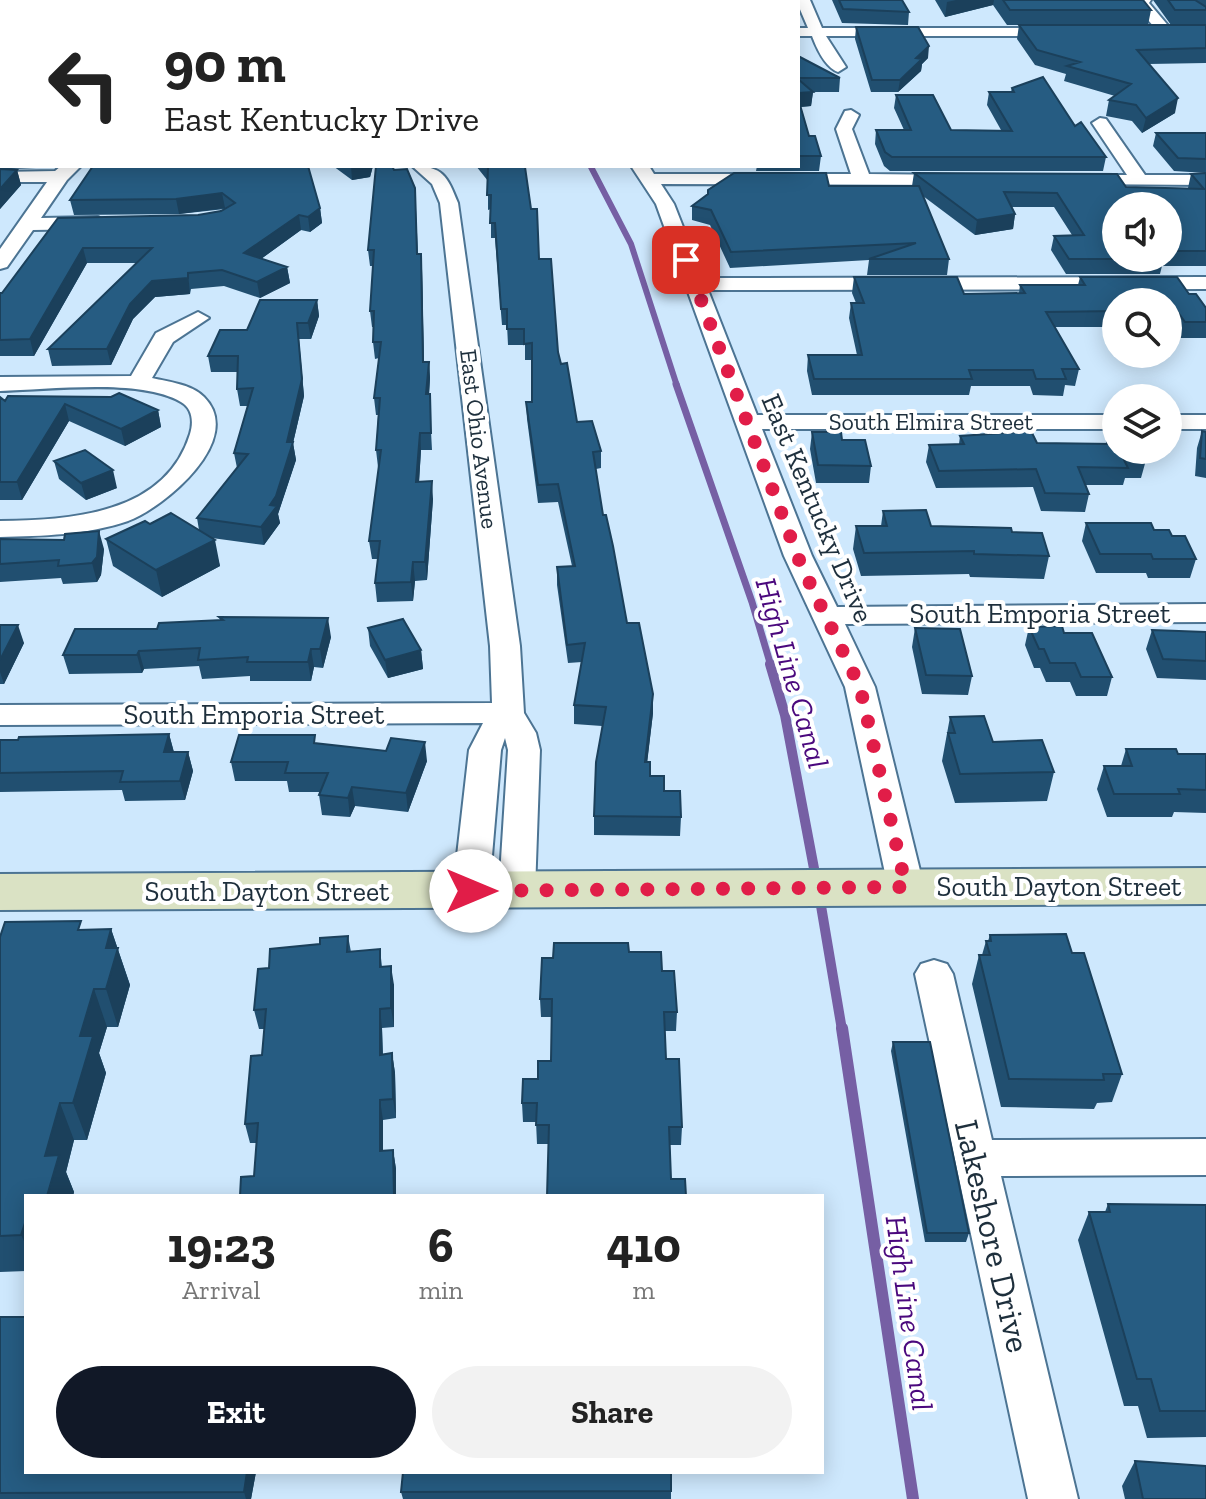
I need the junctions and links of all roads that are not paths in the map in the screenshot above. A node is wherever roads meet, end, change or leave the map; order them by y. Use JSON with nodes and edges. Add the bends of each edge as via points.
{"nodes":[{"id":1,"x":803,"y":0,"type":"edge"},
{"id":2,"x":1144,"y":0,"type":"edge"},
{"id":3,"x":800,"y":32,"type":"edge"},
{"id":4,"x":817,"y":32,"type":"junction"},
{"id":5,"x":1079,"y":32,"type":"edge"},
{"id":6,"x":1142,"y":32,"type":"edge"},
{"id":7,"x":838,"y":67,"type":"dead end"},
{"id":8,"x":851,"y":115,"type":"dead end"},
{"id":9,"x":1100,"y":123,"type":"dead end"},
{"id":10,"x":426,"y":169,"type":"edge"},
{"id":11,"x":66,"y":171,"type":"edge"},
{"id":12,"x":646,"y":173,"type":"edge"},
{"id":13,"x":0,"y":177,"type":"edge"},
{"id":14,"x":862,"y":180,"type":"junction"},
{"id":15,"x":970,"y":180,"type":"edge"},
{"id":16,"x":1063,"y":180,"type":"edge"},
{"id":17,"x":1140,"y":180,"type":"junction"},
{"id":18,"x":1206,"y":180,"type":"edge"},
{"id":19,"x":123,"y":223,"type":"edge"},
{"id":20,"x":29,"y":224,"type":"junction"},
{"id":21,"x":0,"y":263,"type":"edge"},
{"id":22,"x":1206,"y":283,"type":"edge"},
{"id":23,"x":695,"y":284,"type":"junction"},
{"id":24,"x":198,"y":318,"type":"dead end"},
{"id":25,"x":138,"y":383,"type":"junction"},
{"id":26,"x":0,"y":384,"type":"edge"},
{"id":27,"x":746,"y":422,"type":"junction"},
{"id":28,"x":1102,"y":422,"type":"edge"},
{"id":29,"x":1182,"y":422,"type":"edge"},
{"id":30,"x":1206,"y":422,"type":"edge"},
{"id":31,"x":0,"y":529,"type":"edge"},
{"id":32,"x":1206,"y":613,"type":"edge"},
{"id":33,"x":826,"y":616,"type":"junction"},
{"id":34,"x":508,"y":713,"type":"junction"},
{"id":35,"x":0,"y":715,"type":"edge"},
{"id":36,"x":1206,"y":886,"type":"edge"},
{"id":37,"x":906,"y":887,"type":"junction"},
{"id":38,"x":494,"y":891,"type":"junction"},
{"id":39,"x":0,"y":892,"type":"edge"},
{"id":40,"x":934,"y":974,"type":"dead end"},
{"id":41,"x":1206,"y":1157,"type":"edge"},
{"id":42,"x":976,"y":1158,"type":"junction"},
{"id":43,"x":1053,"y":1499,"type":"edge"}],
"edges":[{"from":1,"to":4,"type":"street"},
{"from":2,"to":6,"type":"street","via":[[1141,3],[1173,32]]},
{"from":3,"to":4,"type":"street"},
{"from":4,"to":5,"type":"street"},
{"from":4,"to":7,"type":"street"},
{"from":8,"to":14,"type":"street","via":[[844,129]]},
{"from":9,"to":17,"type":"street"},
{"from":10,"to":34,"type":"street","name":"East Ohio Avenue","via":[[443,185],[449,203],[505,646]]},
{"from":11,"to":13,"type":"street"},
{"from":11,"to":20,"type":"street"},
{"from":12,"to":14,"type":"street"},
{"from":12,"to":23,"type":"street","name":"East Kentucky Drive","via":[[663,199]]},
{"from":14,"to":15,"type":"street"},
{"from":16,"to":17,"type":"street"},
{"from":17,"to":18,"type":"street"},
{"from":19,"to":20,"type":"street"},
{"from":20,"to":21,"type":"street"},
{"from":22,"to":23,"type":"street"},
{"from":23,"to":27,"type":"street","name":"East Kentucky Drive"},
{"from":24,"to":25,"type":"street","via":[[168,333]]},
{"from":25,"to":26,"type":"street"},
{"from":25,"to":31,"type":"street","via":[[179,392],[202,409],[203,432],[175,483],[153,501],[108,518],[59,528]]},
{"from":27,"to":28,"type":"street","name":"South Elmira Street"},
{"from":27,"to":33,"type":"street","name":"East Kentucky Drive"},
{"from":29,"to":30,"type":"street"},
{"from":32,"to":33,"type":"street","name":"South Emporia Street"},
{"from":33,"to":37,"type":"street","name":"East Kentucky Drive","via":[[867,710]]},
{"from":34,"to":35,"type":"street","name":"South Emporia Street"},
{"from":34,"to":38,"type":"street","name":"East Ohio Avenue","via":[[520,733],[525,759]]},
{"from":34,"to":38,"type":"street","via":[[491,734],[483,758]]},
{"from":36,"to":37,"type":"street","name":"South Dayton Street"},
{"from":37,"to":38,"type":"street","name":"South Dayton Street"},
{"from":38,"to":39,"type":"street","name":"South Dayton Street"},
{"from":40,"to":42,"type":"street","name":"Lakeshore Drive"},
{"from":41,"to":42,"type":"street"},
{"from":42,"to":43,"type":"street","name":"Lakeshore Drive"}]}
